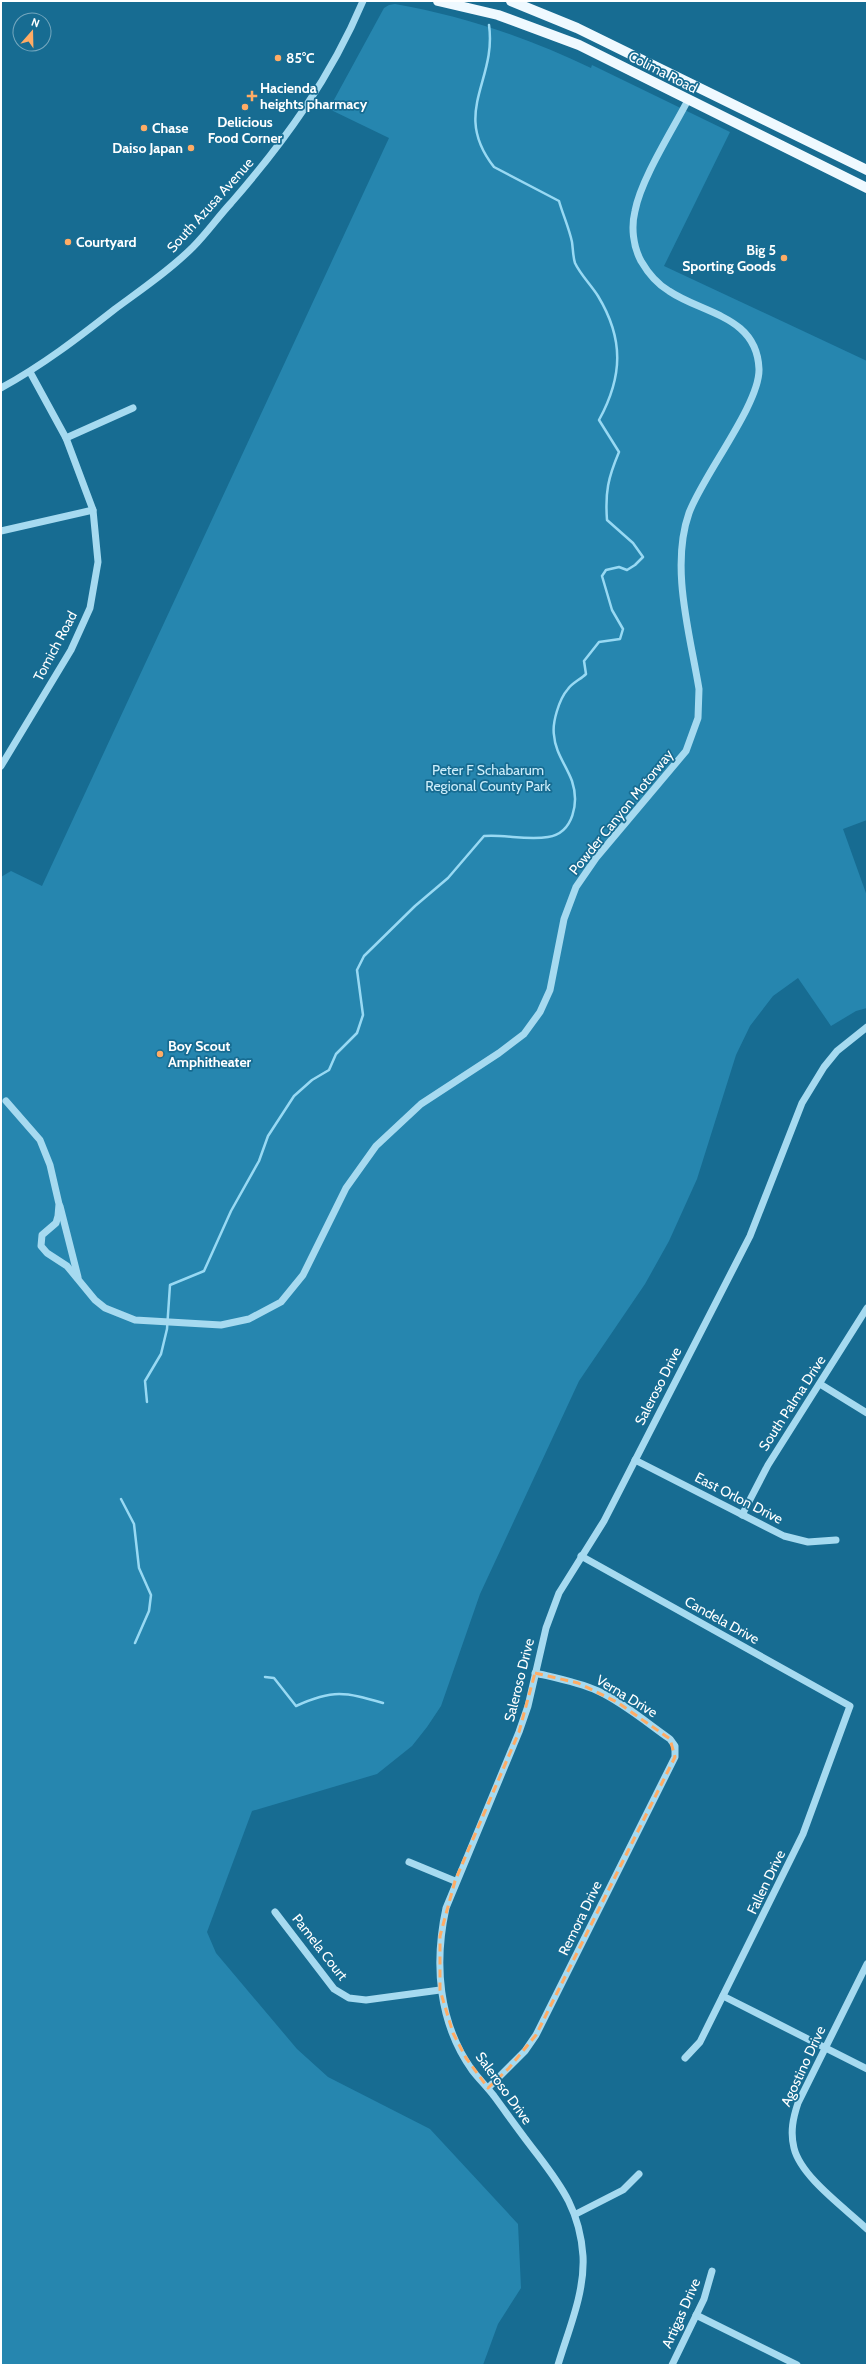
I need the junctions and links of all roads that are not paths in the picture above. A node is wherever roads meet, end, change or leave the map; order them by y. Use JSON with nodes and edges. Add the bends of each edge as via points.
{"nodes":[{"id":1,"x":363,"y":1,"type":"edge"},
{"id":2,"x":438,"y":1,"type":"edge"},
{"id":3,"x":511,"y":1,"type":"edge"},
{"id":4,"x":688,"y":100,"type":"junction"},
{"id":5,"x":867,"y":170,"type":"edge"},
{"id":6,"x":867,"y":188,"type":"edge"},
{"id":7,"x":30,"y":372,"type":"junction"},
{"id":8,"x":1,"y":388,"type":"edge"},
{"id":9,"x":132,"y":408,"type":"dead end"},
{"id":10,"x":66,"y":438,"type":"junction"},
{"id":11,"x":93,"y":510,"type":"junction"},
{"id":12,"x":1,"y":531,"type":"edge"},
{"id":13,"x":1,"y":766,"type":"edge"},
{"id":14,"x":867,"y":1026,"type":"edge"},
{"id":15,"x":6,"y":1102,"type":"dead end"},
{"id":16,"x":59,"y":1204,"type":"junction"},
{"id":17,"x":79,"y":1282,"type":"junction"},
{"id":18,"x":867,"y":1308,"type":"edge"},
{"id":19,"x":820,"y":1384,"type":"junction"},
{"id":20,"x":867,"y":1413,"type":"edge"},
{"id":21,"x":635,"y":1460,"type":"junction"},
{"id":22,"x":742,"y":1515,"type":"junction"},
{"id":23,"x":836,"y":1540,"type":"dead end"},
{"id":24,"x":581,"y":1556,"type":"junction"},
{"id":25,"x":535,"y":1673,"type":"junction"},
{"id":26,"x":850,"y":1706,"type":"joint"},
{"id":27,"x":675,"y":1746,"type":"joint"},
{"id":28,"x":409,"y":1862,"type":"dead end"},
{"id":29,"x":455,"y":1881,"type":"junction"},
{"id":30,"x":275,"y":1912,"type":"dead end"},
{"id":31,"x":867,"y":1964,"type":"edge"},
{"id":32,"x":440,"y":1990,"type":"junction"},
{"id":33,"x":723,"y":1996,"type":"junction"},
{"id":34,"x":825,"y":2048,"type":"junction"},
{"id":35,"x":686,"y":2058,"type":"dead end"},
{"id":36,"x":867,"y":2069,"type":"edge"},
{"id":37,"x":488,"y":2088,"type":"junction"},
{"id":38,"x":639,"y":2174,"type":"dead end"},
{"id":39,"x":576,"y":2214,"type":"junction"},
{"id":40,"x":867,"y":2229,"type":"edge"},
{"id":41,"x":712,"y":2271,"type":"dead end"},
{"id":42,"x":696,"y":2315,"type":"junction"},
{"id":43,"x":558,"y":2365,"type":"edge"},
{"id":44,"x":672,"y":2365,"type":"edge"},
{"id":45,"x":797,"y":2365,"type":"edge"}],
"edges":[{"from":1,"to":7,"type":"street","name":"South Azusa Avenue","via":[[338,54],[299,118],[266,163],[194,246],[169,269],[76,341]]},
{"from":2,"to":4,"type":"main road","name":"Colima Road","via":[[498,15],[579,44]]},
{"from":3,"to":5,"type":"main road","name":"Colima Road","via":[[572,25]]},
{"from":4,"to":6,"type":"main road","name":"Colima Road"},
{"from":4,"to":17,"type":"street","name":"Powder Canyon Motorway","via":[[637,201],[633,224],[637,251],[650,274],[663,287],[743,330],[756,352],[759,369],[752,397],[692,505],[683,539],[682,583],[699,700],[698,718],[691,740],[680,760],[582,877],[564,919],[550,990],[540,1012],[524,1034],[421,1104],[376,1146],[346,1188],[303,1275],[281,1302],[260,1314],[235,1323],[216,1325],[135,1320],[105,1308]]},
{"from":7,"to":8,"type":"street","name":"South Azusa Avenue"},
{"from":7,"to":10,"type":"street","name":"Tomich Road"},
{"from":9,"to":10,"type":"street"},
{"from":10,"to":11,"type":"street","name":"Tomich Road"},
{"from":11,"to":12,"type":"street"},
{"from":11,"to":13,"type":"street","name":"Tomich Road","via":[[98,562],[90,608],[71,650]]},
{"from":14,"to":21,"type":"street","name":"Saleroso Drive","via":[[833,1056],[802,1103],[750,1236]]},
{"from":15,"to":16,"type":"street","via":[[35,1134],[44,1149]]},
{"from":16,"to":17,"type":"street"},
{"from":16,"to":17,"type":"street","name":"Powder Canyon Motorway","via":[[58,1220],[44,1231],[40,1243],[47,1253],[67,1266]]},
{"from":18,"to":19,"type":"street","name":"South Palma Drive"},
{"from":19,"to":20,"type":"street"},
{"from":19,"to":22,"type":"street","name":"South Palma Drive","via":[[768,1465]]},
{"from":21,"to":22,"type":"street","name":"East Orlon Drive"},
{"from":21,"to":24,"type":"street","name":"Saleroso Drive","via":[[604,1521]]},
{"from":22,"to":23,"type":"street","name":"East Orlon Drive","via":[[784,1536],[808,1542]]},
{"from":24,"to":25,"type":"street","name":"Saleroso Drive","via":[[551,1612]]},
{"from":24,"to":26,"type":"street","name":"Candela Drive"},
{"from":25,"to":27,"type":"street","name":"Verna Drive","via":[[578,1683],[598,1691],[670,1739]]},
{"from":25,"to":29,"type":"street","name":"Saleroso Drive","via":[[519,1732]]},
{"from":26,"to":33,"type":"street","name":"Fallen Drive","via":[[804,1834]]},
{"from":27,"to":37,"type":"street","name":"Remora Drive","via":[[675,1757],[536,2035],[525,2051]]},
{"from":28,"to":29,"type":"street"},
{"from":29,"to":32,"type":"street","name":"Saleroso Drive","via":[[440,1936]]},
{"from":30,"to":32,"type":"street","name":"Pamela Court","via":[[334,1989],[349,1998],[366,2000]]},
{"from":31,"to":34,"type":"street","name":"Agostino Drive"},
{"from":32,"to":37,"type":"street","name":"Saleroso Drive","via":[[453,2033],[472,2070]]},
{"from":33,"to":34,"type":"street"},
{"from":33,"to":35,"type":"street","name":"Fallen Drive","via":[[700,2042]]},
{"from":34,"to":36,"type":"street"},
{"from":34,"to":40,"type":"street","name":"Agostino Drive","via":[[792,2119],[794,2149],[801,2163],[815,2180]]},
{"from":37,"to":39,"type":"street","name":"Saleroso Drive","via":[[567,2194]]},
{"from":38,"to":39,"type":"street","via":[[623,2190]]},
{"from":39,"to":43,"type":"street","name":"Saleroso Drive","via":[[583,2258],[581,2282]]},
{"from":41,"to":42,"type":"street","name":"Artigas Drive"},
{"from":42,"to":44,"type":"street","name":"Artigas Drive"},
{"from":42,"to":45,"type":"street"}]}
